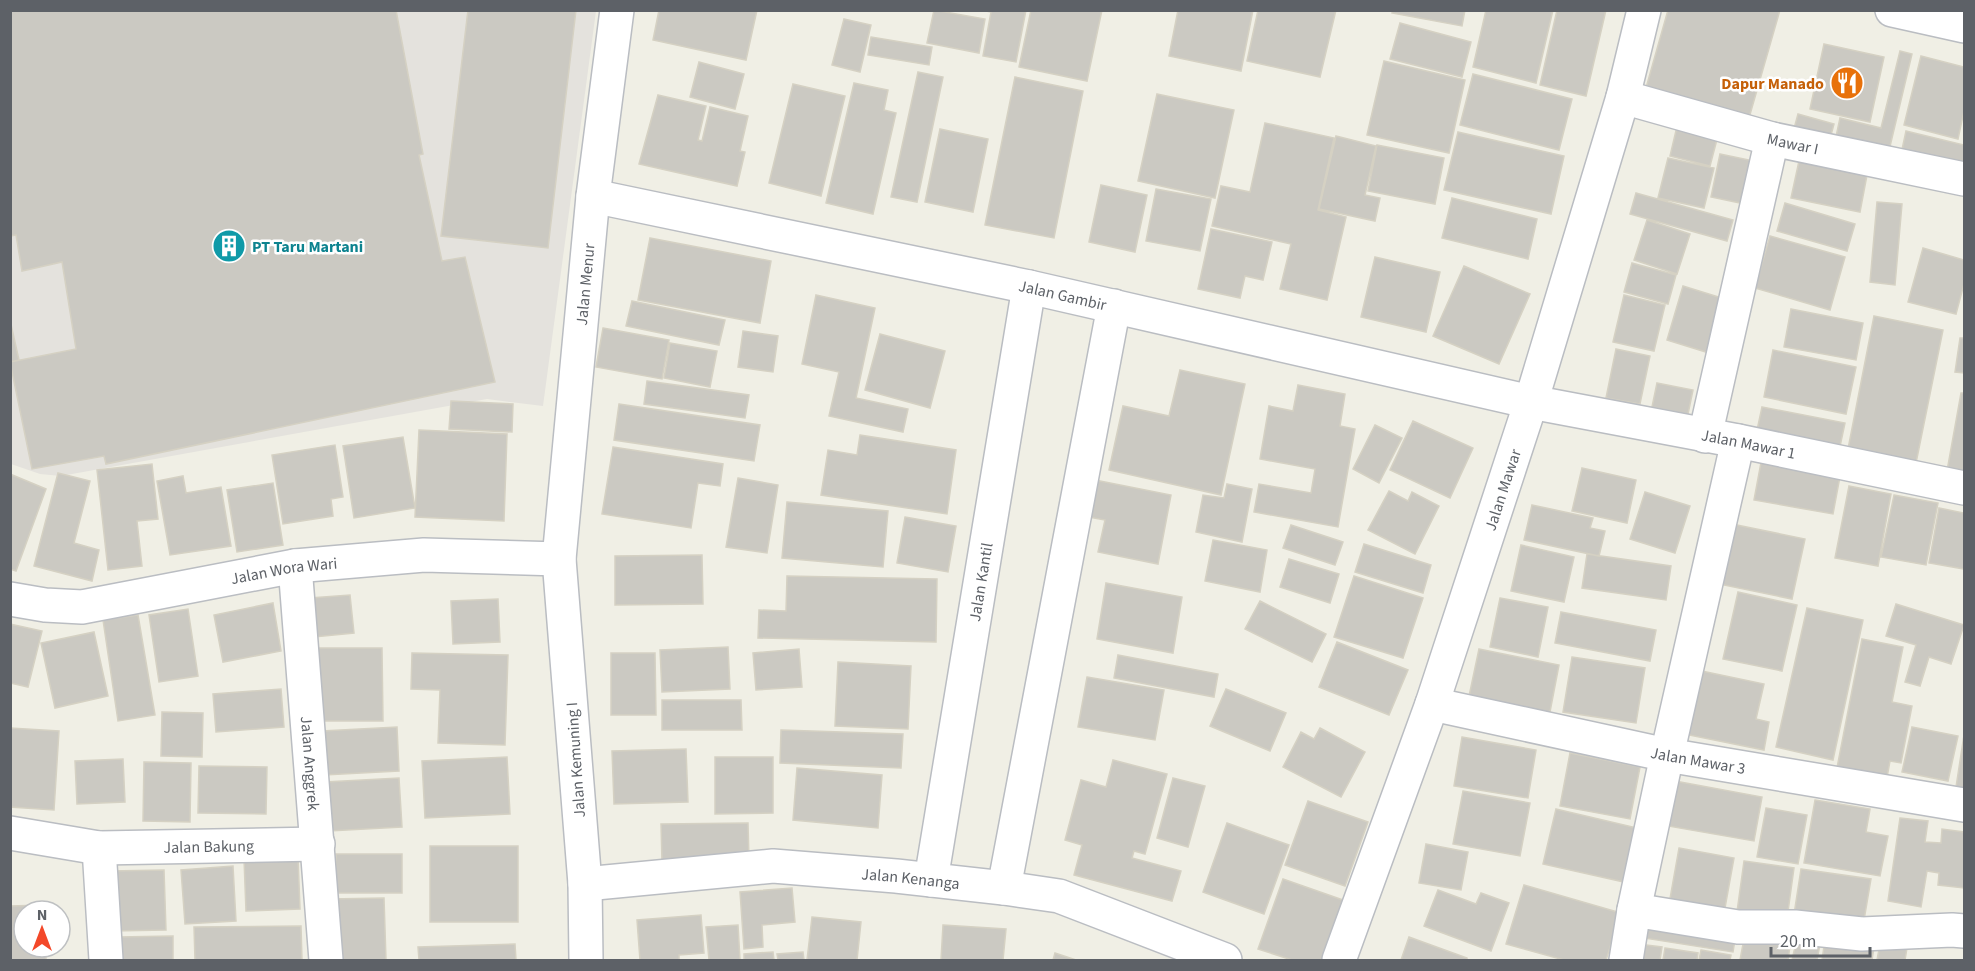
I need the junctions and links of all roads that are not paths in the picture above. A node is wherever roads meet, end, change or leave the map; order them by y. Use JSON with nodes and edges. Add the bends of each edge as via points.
{"nodes":[{"id":1,"x":616,"y":10,"type":"edge"},
{"id":2,"x":1644,"y":10,"type":"edge"},
{"id":3,"x":1892,"y":10,"type":"edge"},
{"id":4,"x":1964,"y":23,"type":"edge"},
{"id":5,"x":1623,"y":98,"type":"junction"},
{"id":6,"x":1772,"y":139,"type":"junction"},
{"id":7,"x":1965,"y":179,"type":"edge"},
{"id":8,"x":593,"y":196,"type":"junction"},
{"id":9,"x":1029,"y":287,"type":"junction"},
{"id":10,"x":1114,"y":306,"type":"junction"},
{"id":11,"x":1531,"y":402,"type":"junction"},
{"id":12,"x":1705,"y":436,"type":"junction"},
{"id":13,"x":1738,"y":441,"type":"junction"},
{"id":14,"x":1965,"y":489,"type":"edge"},
{"id":15,"x":559,"y":559,"type":"junction"},
{"id":16,"x":295,"y":566,"type":"junction"},
{"id":17,"x":10,"y":599,"type":"edge"},
{"id":18,"x":1432,"y":704,"type":"junction"},
{"id":19,"x":1666,"y":755,"type":"junction"},
{"id":20,"x":1965,"y":805,"type":"edge"},
{"id":21,"x":10,"y":833,"type":"edge"},
{"id":22,"x":318,"y":844,"type":"junction"},
{"id":23,"x":99,"y":848,"type":"junction"},
{"id":24,"x":931,"y":880,"type":"junction"},
{"id":25,"x":585,"y":884,"type":"junction"},
{"id":26,"x":1004,"y":888,"type":"junction"},
{"id":27,"x":1634,"y":910,"type":"junction"},
{"id":28,"x":1965,"y":931,"type":"edge"},
{"id":29,"x":106,"y":960,"type":"edge"},
{"id":30,"x":326,"y":960,"type":"edge"},
{"id":31,"x":586,"y":960,"type":"edge"},
{"id":32,"x":1225,"y":960,"type":"edge"},
{"id":33,"x":1339,"y":960,"type":"edge"},
{"id":34,"x":1626,"y":960,"type":"edge"}],
"edges":[{"from":1,"to":8,"type":"street","name":"Jalan Menur"},
{"from":2,"to":5,"type":"street","name":"Jalan Mawar"},
{"from":3,"to":4,"type":"street"},
{"from":5,"to":6,"type":"street","name":"Mawar I"},
{"from":5,"to":11,"type":"street","name":"Jalan Mawar"},
{"from":6,"to":7,"type":"street","name":"Mawar I"},
{"from":6,"to":12,"type":"street"},
{"from":8,"to":9,"type":"street","name":"Jalan Gambir"},
{"from":8,"to":15,"type":"street","name":"Jalan Menur"},
{"from":9,"to":10,"type":"street","name":"Jalan Gambir"},
{"from":9,"to":24,"type":"street","name":"Jalan Kantil"},
{"from":10,"to":11,"type":"street","name":"Jalan Gambir"},
{"from":10,"to":26,"type":"street"},
{"from":11,"to":12,"type":"street","name":"Jalan Mawar 1"},
{"from":11,"to":18,"type":"street","name":"Jalan Mawar"},
{"from":12,"to":13,"type":"street","name":"Jalan Mawar 1"},
{"from":13,"to":14,"type":"street","name":"Jalan Mawar 1"},
{"from":13,"to":19,"type":"street"},
{"from":15,"to":16,"type":"street","name":"Jalan Wora Wari","via":[[424,555]]},
{"from":15,"to":25,"type":"street","name":"Jalan Kemuning I"},
{"from":16,"to":17,"type":"street","name":"Jalan Wora Wari","via":[[82,607]]},
{"from":16,"to":22,"type":"street","name":"Jalan Anggrek"},
{"from":18,"to":19,"type":"street","name":"Jalan Mawar 3"},
{"from":18,"to":33,"type":"street","name":"Jalan Mawar"},
{"from":19,"to":20,"type":"street","name":"Jalan Mawar 3"},
{"from":19,"to":27,"type":"street"},
{"from":21,"to":23,"type":"street","name":"Jalan Bakung"},
{"from":22,"to":23,"type":"street","name":"Jalan Bakung"},
{"from":22,"to":30,"type":"street","name":"Jalan Anggrek"},
{"from":23,"to":29,"type":"street"},
{"from":24,"to":25,"type":"street","name":"Jalan Kenanga","via":[[773,866]]},
{"from":24,"to":26,"type":"street","name":"Jalan Kenanga"},
{"from":25,"to":31,"type":"street","name":"Jalan Kemuning I"},
{"from":26,"to":32,"type":"street","name":"Jalan Kenanga","via":[[1059,896]]},
{"from":27,"to":28,"type":"street","via":[[1738,927],[1795,927],[1862,934]]},
{"from":27,"to":34,"type":"street"}]}
